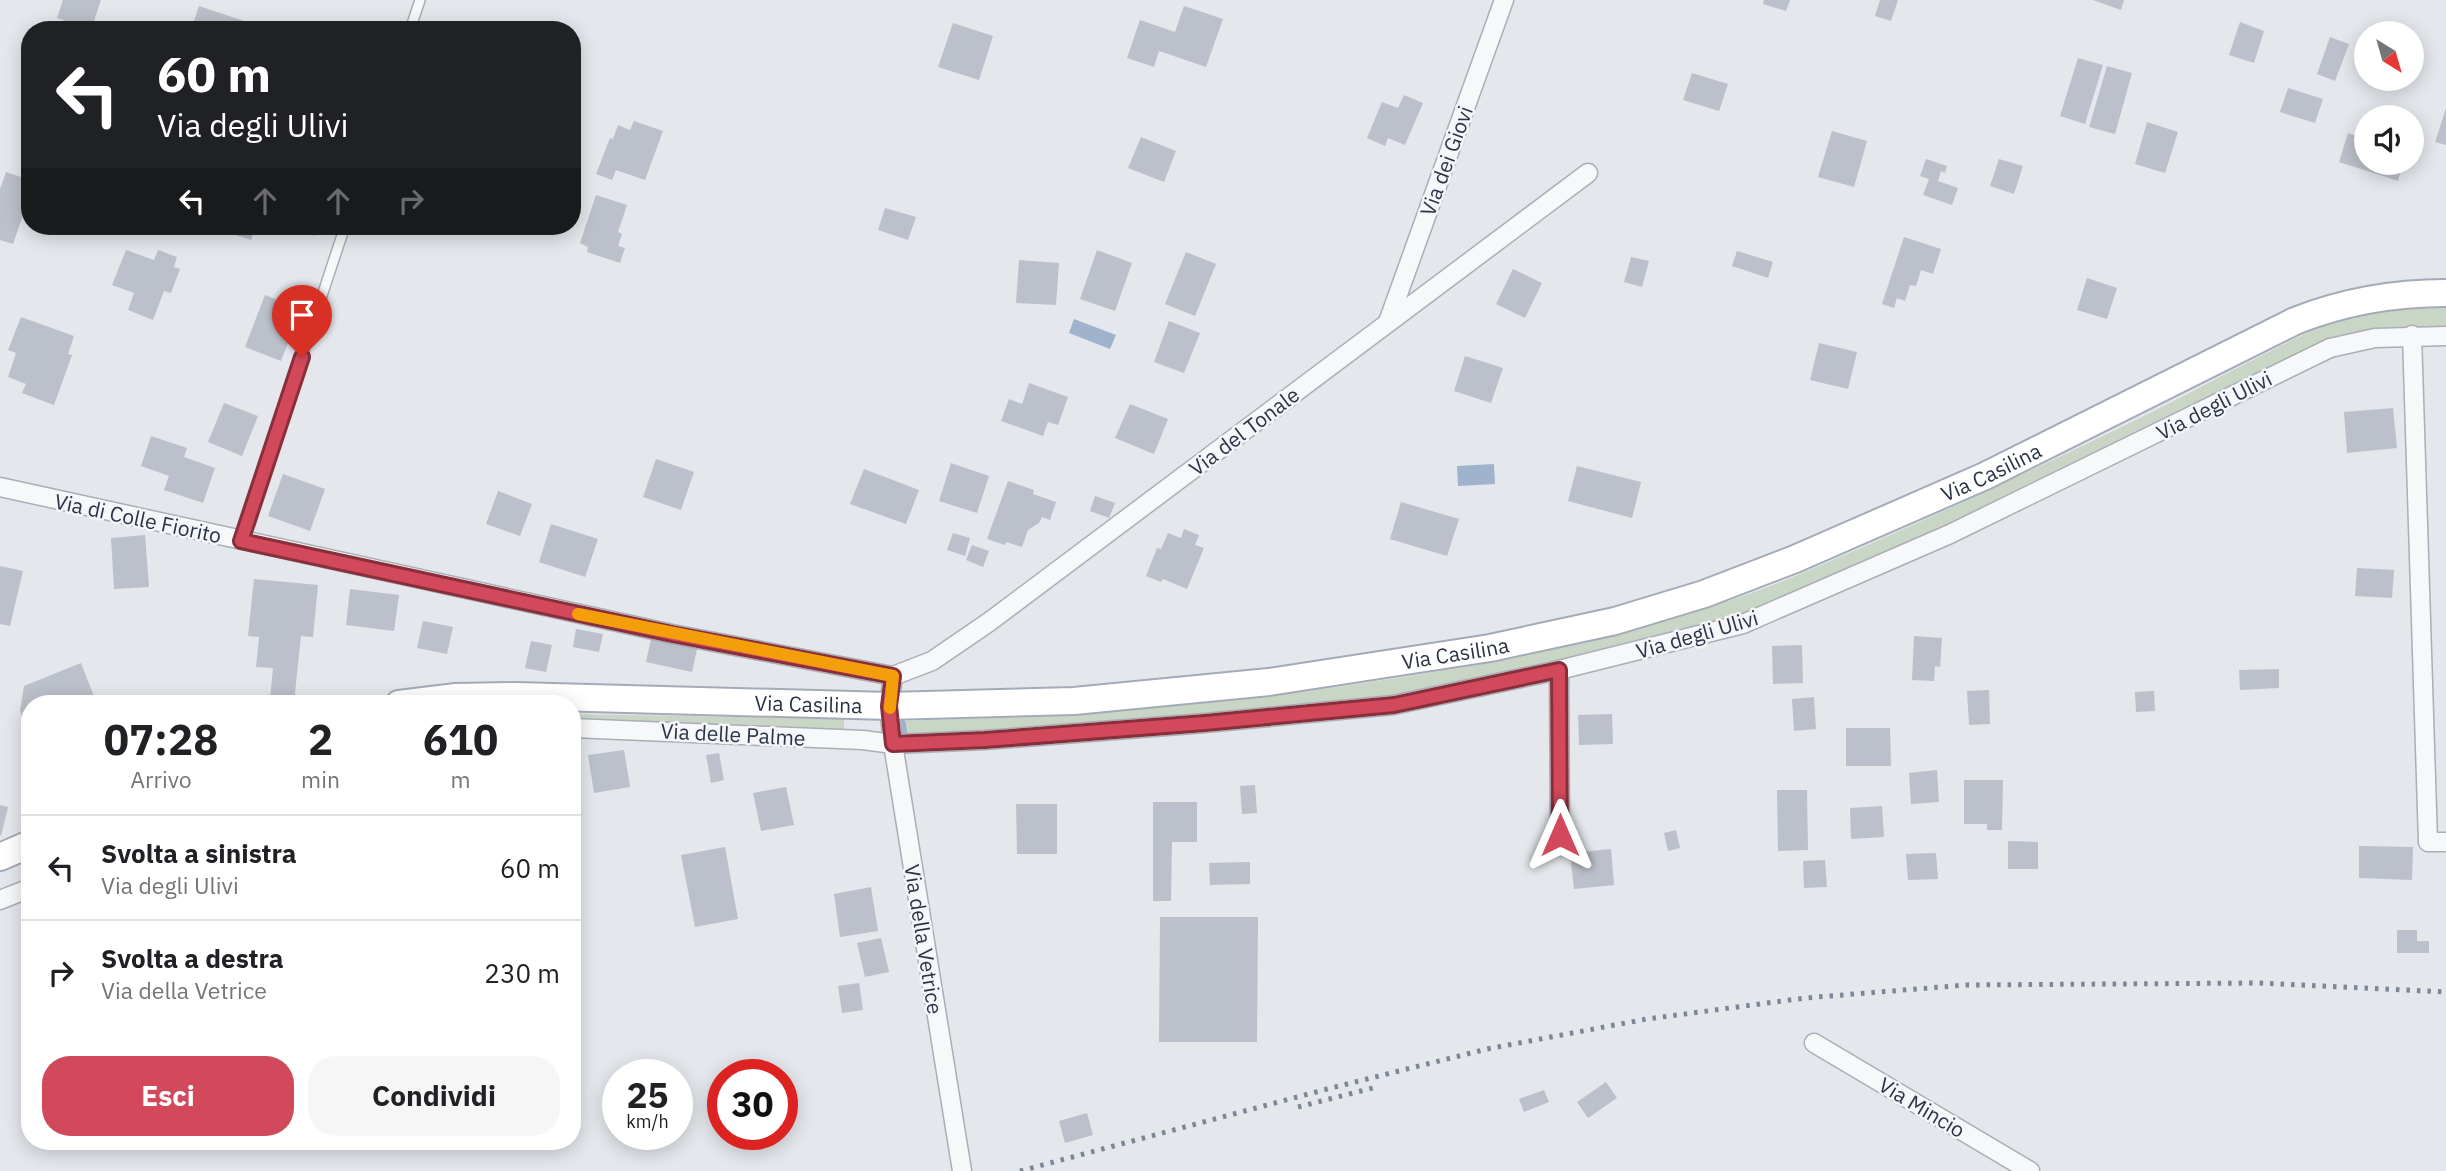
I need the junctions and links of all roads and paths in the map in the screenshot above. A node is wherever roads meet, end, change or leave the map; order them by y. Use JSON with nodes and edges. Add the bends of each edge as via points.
{"nodes":[{"id":1,"x":420,"y":0,"type":"edge"},
{"id":2,"x":1504,"y":0,"type":"edge"},
{"id":3,"x":413,"y":21,"type":"edge"},
{"id":4,"x":1588,"y":173,"type":"dead end"},
{"id":5,"x":342,"y":235,"type":"edge"},
{"id":6,"x":2446,"y":293,"type":"edge"},
{"id":7,"x":1388,"y":322,"type":"junction"},
{"id":8,"x":2412,"y":335,"type":"junction"},
{"id":9,"x":2446,"y":336,"type":"edge"},
{"id":10,"x":0,"y":487,"type":"edge"},
{"id":11,"x":241,"y":541,"type":"junction"},
{"id":12,"x":1559,"y":670,"type":"junction"},
{"id":13,"x":893,"y":676,"type":"junction"},
{"id":14,"x":581,"y":698,"type":"edge"},
{"id":15,"x":889,"y":706,"type":"junction"},
{"id":16,"x":581,"y":729,"type":"edge"},
{"id":17,"x":893,"y":744,"type":"junction"},
{"id":18,"x":1560,"y":835,"type":"dead end"},
{"id":19,"x":2446,"y":842,"type":"edge"},
{"id":20,"x":21,"y":848,"type":"edge"},
{"id":21,"x":0,"y":857,"type":"edge"},
{"id":22,"x":21,"y":892,"type":"edge"},
{"id":23,"x":0,"y":900,"type":"edge"},
{"id":24,"x":1814,"y":1043,"type":"dead end"},
{"id":25,"x":962,"y":1171,"type":"edge"},
{"id":26,"x":2030,"y":1171,"type":"edge"}],
"edges":[{"from":1,"to":3,"type":"lane"},
{"from":2,"to":7,"type":"street","name":"Via dei Giovi"},
{"from":4,"to":7,"type":"street","name":"Via del Tonale"},
{"from":5,"to":11,"type":"lane"},
{"from":6,"to":15,"type":"main road","name":"Via Casilina","via":[[2380,296],[2310,315],[1985,476],[1795,559],[1615,621],[1490,648],[1269,682],[1074,701]]},
{"from":7,"to":13,"type":"street","name":"Via del Tonale","via":[[989,622],[932,661]]},
{"from":8,"to":9,"type":"street","name":"Via degli Ulivi"},
{"from":8,"to":12,"type":"street","name":"Via degli Ulivi","via":[[2362,340],[2317,353],[1950,534],[1743,624]]},
{"from":8,"to":19,"type":"street","via":[[2428,842]]},
{"from":10,"to":11,"type":"street","name":"Via di Colle Fiorito"},
{"from":11,"to":13,"type":"street","name":"Via di Colle Fiorito","via":[[672,634]]},
{"from":12,"to":17,"type":"street","name":"Via degli Ulivi","via":[[1394,705]]},
{"from":12,"to":18,"type":"street"},
{"from":13,"to":15,"type":"street","name":"Via della Vetrice"},
{"from":14,"to":15,"type":"main road","name":"Via Casilina"},
{"from":15,"to":17,"type":"street","name":"Via della Vetrice"},
{"from":16,"to":17,"type":"street","name":"Via delle Palme"},
{"from":17,"to":25,"type":"street","name":"Via della Vetrice"},
{"from":20,"to":21,"type":"main road"},
{"from":22,"to":23,"type":"street"},
{"from":24,"to":26,"type":"street","name":"Via Mincio"}]}
